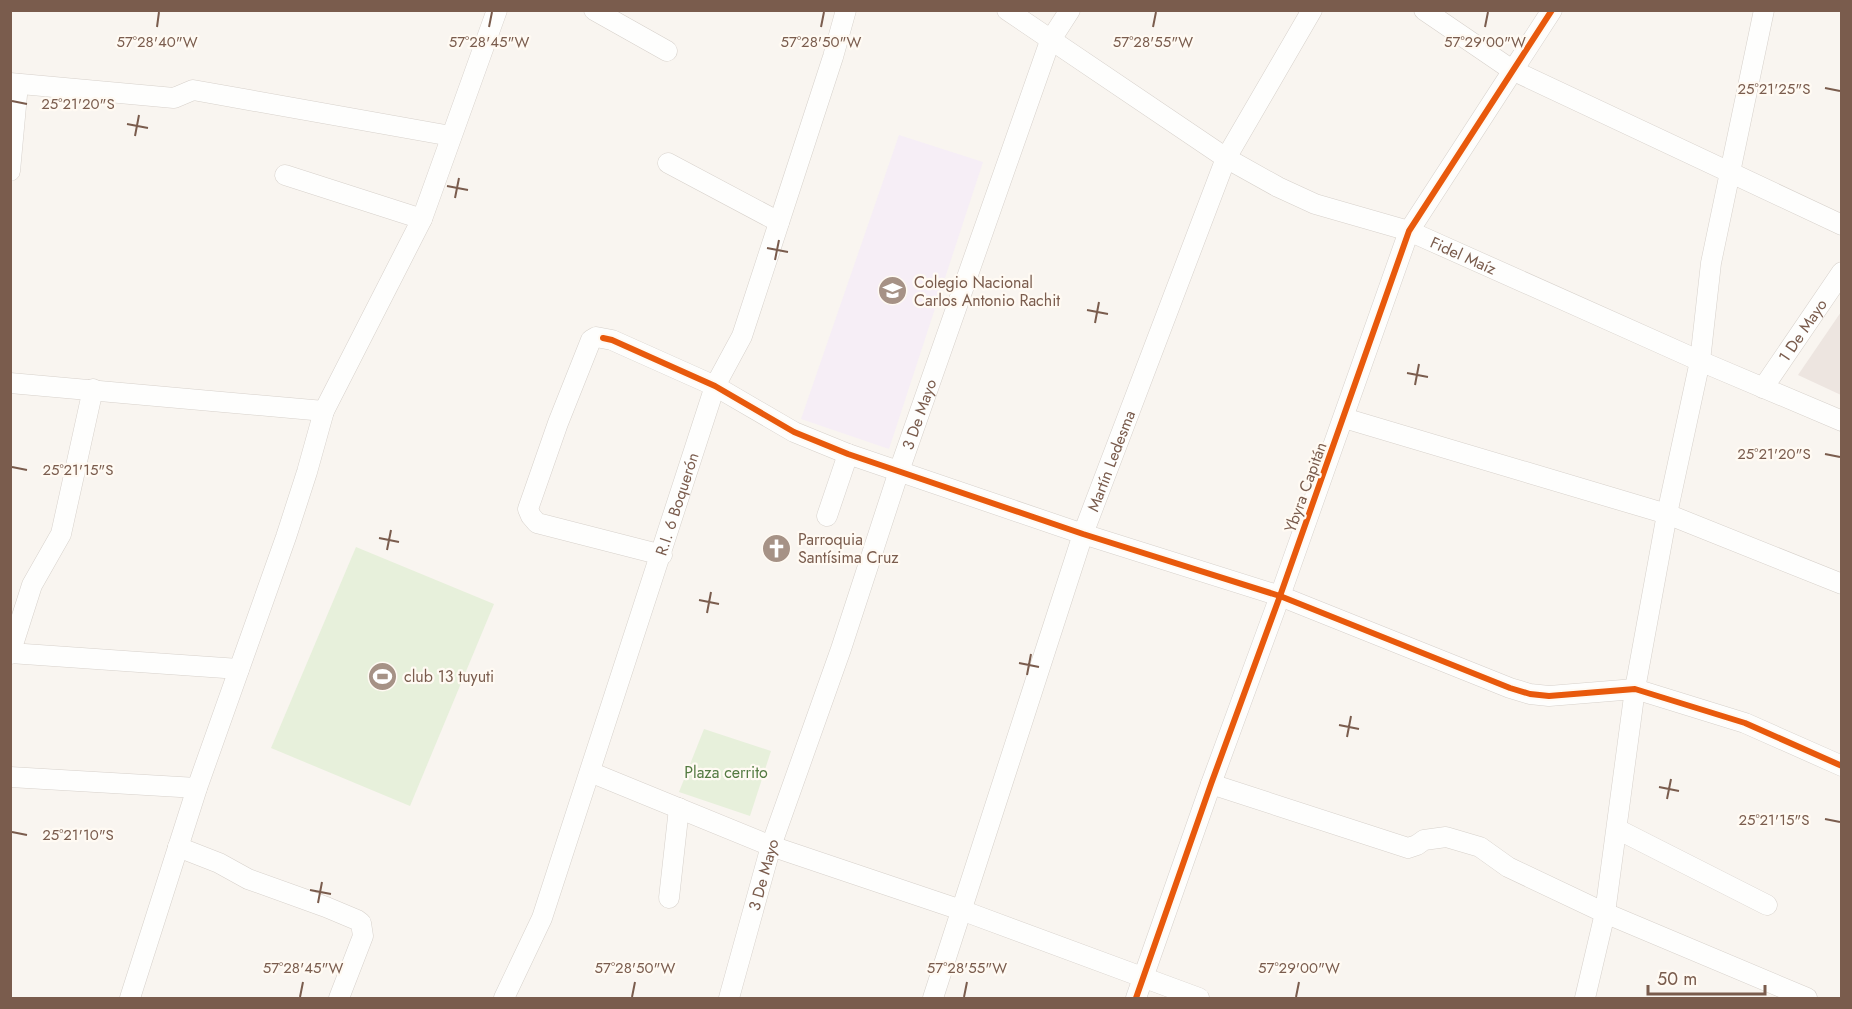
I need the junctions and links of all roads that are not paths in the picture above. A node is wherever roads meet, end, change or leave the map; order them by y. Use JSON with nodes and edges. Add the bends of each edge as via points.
{"nodes":[{"id":1,"x":594,"y":10,"type":"edge"},
{"id":2,"x":846,"y":10,"type":"edge"},
{"id":3,"x":1007,"y":10,"type":"edge"},
{"id":4,"x":1070,"y":10,"type":"edge"},
{"id":5,"x":1312,"y":10,"type":"edge"},
{"id":6,"x":1425,"y":10,"type":"edge"},
{"id":7,"x":1552,"y":10,"type":"edge"},
{"id":8,"x":1764,"y":10,"type":"edge"},
{"id":9,"x":491,"y":13,"type":"edge"},
{"id":10,"x":1050,"y":41,"type":"junction"},
{"id":11,"x":668,"y":51,"type":"dead end"},
{"id":12,"x":1512,"y":70,"type":"junction"},
{"id":13,"x":14,"y":83,"type":"edge"},
{"id":14,"x":451,"y":136,"type":"junction"},
{"id":15,"x":1226,"y":158,"type":"junction"},
{"id":16,"x":668,"y":163,"type":"dead end"},
{"id":17,"x":10,"y":171,"type":"edge"},
{"id":18,"x":1729,"y":172,"type":"junction"},
{"id":19,"x":285,"y":176,"type":"dead end"},
{"id":20,"x":422,"y":219,"type":"junction"},
{"id":21,"x":779,"y":222,"type":"junction"},
{"id":22,"x":1842,"y":225,"type":"edge"},
{"id":23,"x":1409,"y":231,"type":"junction"},
{"id":24,"x":1842,"y":272,"type":"edge"},
{"id":25,"x":1700,"y":361,"type":"junction"},
{"id":26,"x":10,"y":383,"type":"edge"},
{"id":27,"x":715,"y":386,"type":"junction"},
{"id":28,"x":1763,"y":388,"type":"junction"},
{"id":29,"x":93,"y":389,"type":"junction"},
{"id":30,"x":324,"y":411,"type":"junction"},
{"id":31,"x":1344,"y":418,"type":"junction"},
{"id":32,"x":1842,"y":421,"type":"edge"},
{"id":33,"x":848,"y":454,"type":"junction"},
{"id":34,"x":899,"y":471,"type":"junction"},
{"id":35,"x":1667,"y":514,"type":"junction"},
{"id":36,"x":827,"y":516,"type":"dead end"},
{"id":37,"x":1083,"y":534,"type":"junction"},
{"id":38,"x":662,"y":555,"type":"junction"},
{"id":39,"x":1842,"y":584,"type":"edge"},
{"id":40,"x":1280,"y":596,"type":"junction"},
{"id":41,"x":11,"y":653,"type":"edge"},
{"id":42,"x":239,"y":669,"type":"junction"},
{"id":43,"x":1635,"y":689,"type":"junction"},
{"id":44,"x":1842,"y":766,"type":"edge"},
{"id":45,"x":590,"y":772,"type":"junction"},
{"id":46,"x":10,"y":777,"type":"edge"},
{"id":47,"x":1211,"y":784,"type":"junction"},
{"id":48,"x":197,"y":788,"type":"junction"},
{"id":49,"x":679,"y":808,"type":"junction"},
{"id":50,"x":1617,"y":829,"type":"junction"},
{"id":51,"x":771,"y":846,"type":"junction"},
{"id":52,"x":177,"y":847,"type":"junction"},
{"id":53,"x":669,"y":898,"type":"dead end"},
{"id":54,"x":1767,"y":905,"type":"dead end"},
{"id":55,"x":961,"y":910,"type":"junction"},
{"id":56,"x":1605,"y":913,"type":"junction"},
{"id":57,"x":1142,"y":978,"type":"junction"},
{"id":58,"x":130,"y":999,"type":"edge"},
{"id":59,"x":339,"y":999,"type":"edge"},
{"id":60,"x":504,"y":999,"type":"edge"},
{"id":61,"x":729,"y":999,"type":"edge"},
{"id":62,"x":933,"y":999,"type":"edge"},
{"id":63,"x":1136,"y":999,"type":"edge"},
{"id":64,"x":1199,"y":999,"type":"edge"},
{"id":65,"x":1586,"y":999,"type":"edge"},
{"id":66,"x":1807,"y":999,"type":"edge"}],
"edges":[{"from":1,"to":11,"type":"street"},
{"from":2,"to":21,"type":"street","name":"R.I. 6 Boquerón"},
{"from":3,"to":10,"type":"street","name":"Fidel Maíz"},
{"from":4,"to":10,"type":"street","name":"3 De Mayo"},
{"from":5,"to":15,"type":"street","name":"Martín Ledesma"},
{"from":6,"to":12,"type":"street"},
{"from":7,"to":12,"type":"street","name":"Ybyra Capitán"},
{"from":8,"to":18,"type":"street"},
{"from":9,"to":14,"type":"street"},
{"from":10,"to":15,"type":"street","name":"Fidel Maíz"},
{"from":10,"to":34,"type":"street","name":"3 De Mayo"},
{"from":12,"to":18,"type":"street"},
{"from":12,"to":23,"type":"street","name":"Ybyra Capitán"},
{"from":13,"to":14,"type":"street","via":[[174,98],[193,90]]},
{"from":13,"to":17,"type":"street"},
{"from":14,"to":20,"type":"street"},
{"from":15,"to":23,"type":"street","name":"Fidel Maíz","via":[[1315,204]]},
{"from":15,"to":37,"type":"street","name":"Martín Ledesma"},
{"from":16,"to":21,"type":"street"},
{"from":18,"to":22,"type":"street"},
{"from":18,"to":25,"type":"street","via":[[1711,262]]},
{"from":19,"to":20,"type":"street"},
{"from":20,"to":30,"type":"street"},
{"from":21,"to":27,"type":"street","name":"R.I. 6 Boquerón","via":[[742,336]]},
{"from":23,"to":25,"type":"street","name":"Fidel Maíz"},
{"from":23,"to":31,"type":"street","name":"Ybyra Capitán"},
{"from":24,"to":28,"type":"street","name":"1 De Mayo"},
{"from":25,"to":28,"type":"street","name":"Fidel Maíz"},
{"from":25,"to":35,"type":"street"},
{"from":26,"to":29,"type":"street"},
{"from":27,"to":33,"type":"street","via":[[795,432]]},
{"from":27,"to":38,"type":"street","name":"R.I. 6 Boquerón"},
{"from":27,"to":38,"type":"street","via":[[612,340],[591,340],[528,508],[537,523]]},
{"from":28,"to":32,"type":"street","name":"Fidel Maíz"},
{"from":29,"to":30,"type":"street"},
{"from":29,"to":41,"type":"street","via":[[61,534],[32,585]]},
{"from":30,"to":42,"type":"street","via":[[290,527]]},
{"from":31,"to":35,"type":"street"},
{"from":31,"to":40,"type":"street","name":"Ybyra Capitán"},
{"from":33,"to":34,"type":"street"},
{"from":33,"to":36,"type":"street"},
{"from":34,"to":37,"type":"street"},
{"from":34,"to":51,"type":"street","name":"3 De Mayo","via":[[842,649]]},
{"from":35,"to":39,"type":"street"},
{"from":35,"to":43,"type":"street"},
{"from":37,"to":40,"type":"street"},
{"from":37,"to":55,"type":"street","name":"Martín Ledesma"},
{"from":38,"to":45,"type":"street","name":"R.I. 6 Boquerón"},
{"from":40,"to":43,"type":"street","via":[[1530,694]]},
{"from":40,"to":47,"type":"street","name":"Ybyra Capitán"},
{"from":41,"to":42,"type":"street"},
{"from":42,"to":48,"type":"street"},
{"from":43,"to":44,"type":"street","via":[[1745,723]]},
{"from":43,"to":50,"type":"street"},
{"from":45,"to":49,"type":"street"},
{"from":45,"to":60,"type":"street","name":"R.I. 6 Boquerón","via":[[542,918]]},
{"from":46,"to":48,"type":"street"},
{"from":47,"to":56,"type":"street","via":[[1408,848],[1435,838],[1462,841]]},
{"from":47,"to":57,"type":"street","name":"Ybyra Capitán"},
{"from":48,"to":52,"type":"street"},
{"from":49,"to":51,"type":"street"},
{"from":49,"to":53,"type":"street"},
{"from":50,"to":54,"type":"street"},
{"from":50,"to":56,"type":"street"},
{"from":51,"to":55,"type":"street"},
{"from":51,"to":61,"type":"street","name":"3 De Mayo"},
{"from":52,"to":58,"type":"street"},
{"from":52,"to":59,"type":"street","via":[[361,923],[363,936]]},
{"from":55,"to":57,"type":"street"},
{"from":55,"to":62,"type":"street","name":"Martín Ledesma"},
{"from":56,"to":65,"type":"street"},
{"from":56,"to":66,"type":"street"},
{"from":57,"to":63,"type":"street","name":"Ybyra Capitán"},
{"from":57,"to":64,"type":"street"}]}
